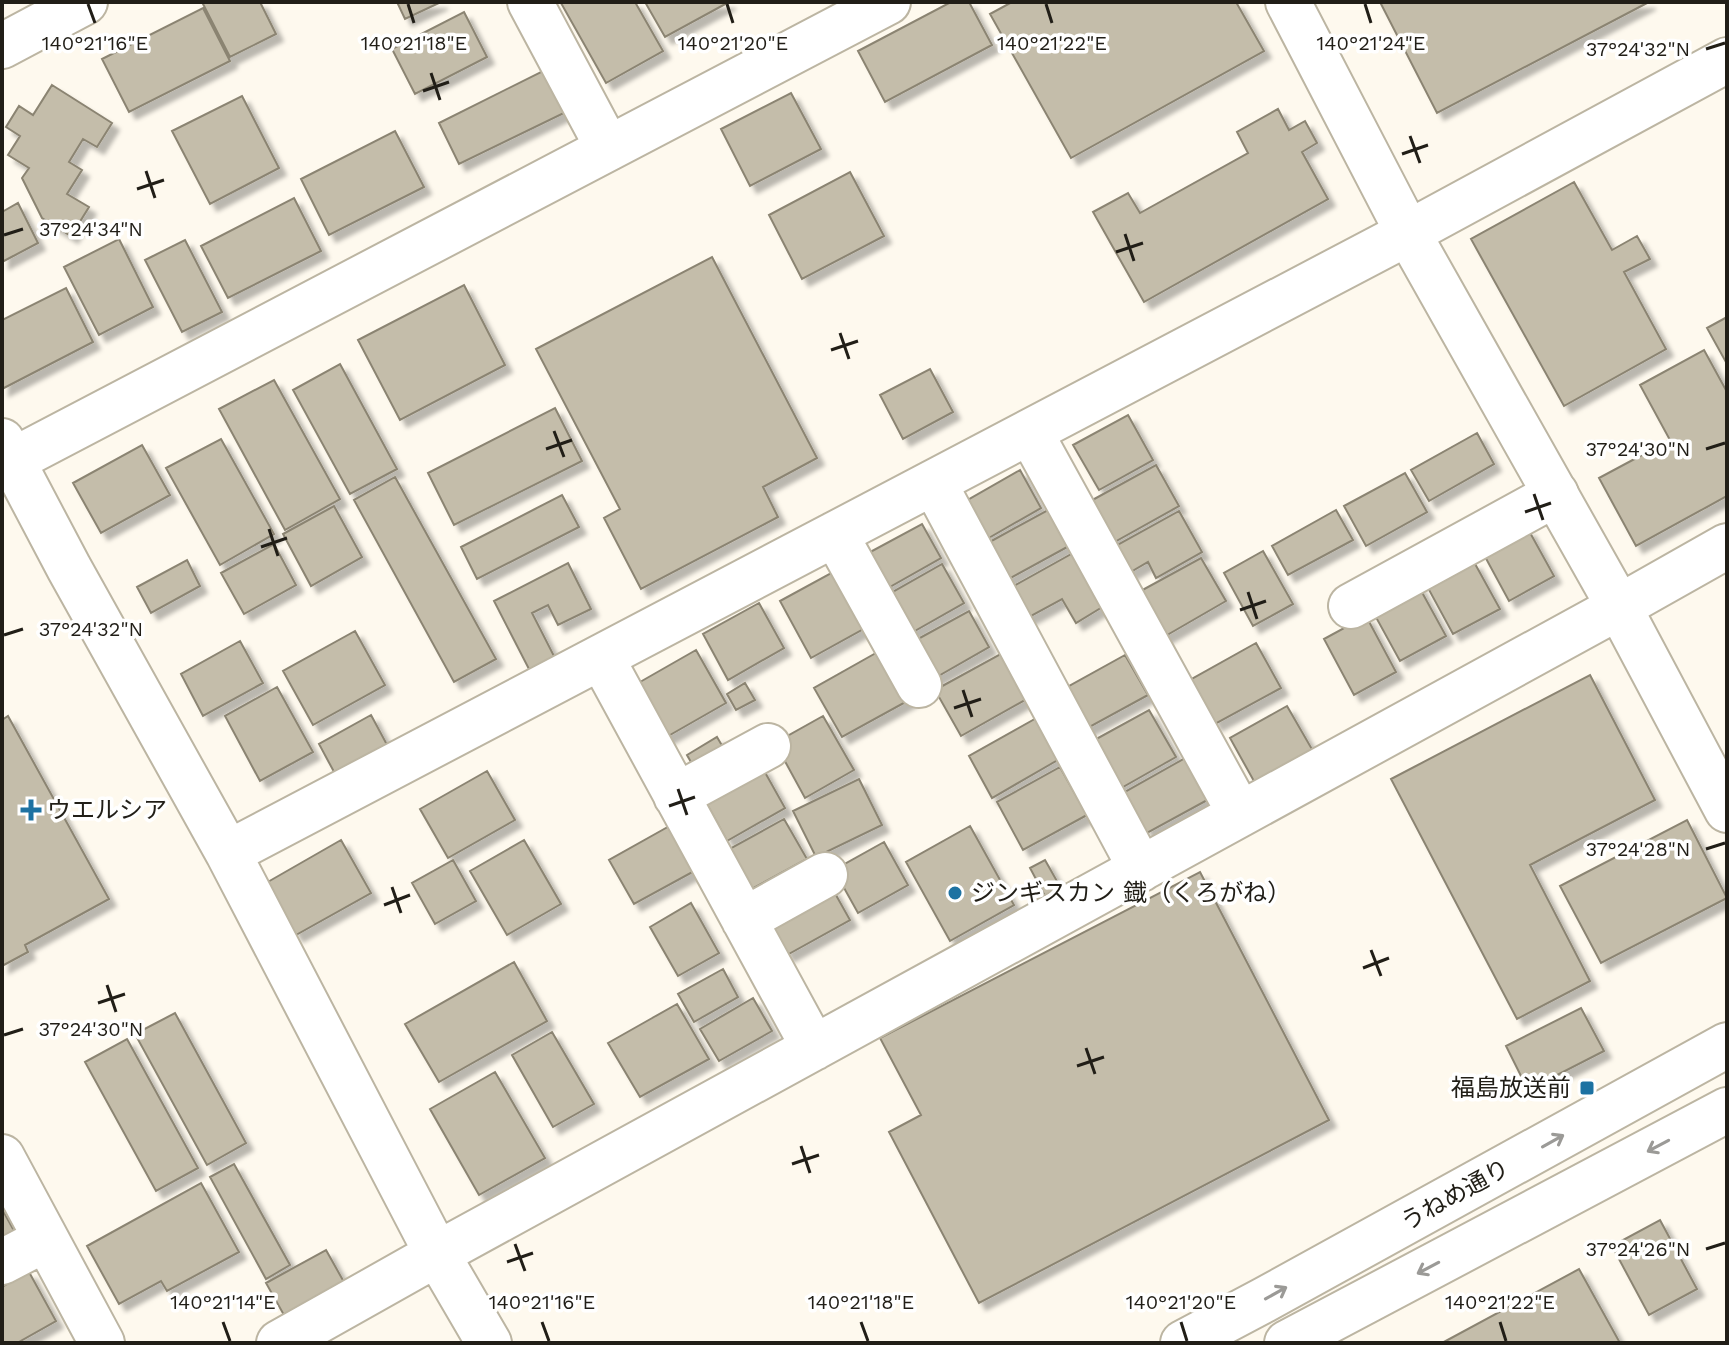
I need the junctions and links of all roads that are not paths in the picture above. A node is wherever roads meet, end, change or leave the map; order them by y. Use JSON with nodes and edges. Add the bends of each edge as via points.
{"nodes":[{"id":1,"x":85,"y":2,"type":"edge"},
{"id":2,"x":530,"y":2,"type":"edge"},
{"id":3,"x":888,"y":2,"type":"edge"},
{"id":4,"x":1288,"y":2,"type":"edge"},
{"id":5,"x":2,"y":46,"type":"edge"},
{"id":6,"x":1727,"y":60,"type":"edge"},
{"id":7,"x":608,"y":148,"type":"junction"},
{"id":8,"x":1408,"y":233,"type":"junction"},
{"id":9,"x":1030,"y":432,"type":"junction"},
{"id":10,"x":5,"y":456,"type":"edge"},
{"id":11,"x":934,"y":483,"type":"junction"},
{"id":12,"x":1556,"y":494,"type":"junction"},
{"id":13,"x":835,"y":534,"type":"junction"},
{"id":14,"x":1727,"y":546,"type":"edge"},
{"id":15,"x":1351,"y":606,"type":"dead end"},
{"id":16,"x":1619,"y":607,"type":"junction"},
{"id":17,"x":601,"y":657,"type":"junction"},
{"id":18,"x":919,"y":685,"type":"dead end"},
{"id":19,"x":768,"y":746,"type":"dead end"},
{"id":20,"x":676,"y":796,"type":"junction"},
{"id":21,"x":1727,"y":810,"type":"edge"},
{"id":22,"x":1240,"y":814,"type":"junction"},
{"id":23,"x":228,"y":853,"type":"junction"},
{"id":24,"x":1141,"y":869,"type":"junction"},
{"id":25,"x":825,"y":875,"type":"dead end"},
{"id":26,"x":744,"y":920,"type":"junction"},
{"id":27,"x":1727,"y":1045,"type":"edge"},
{"id":28,"x":814,"y":1048,"type":"junction"},
{"id":29,"x":1727,"y":1110,"type":"edge"},
{"id":30,"x":2,"y":1157,"type":"edge"},
{"id":31,"x":46,"y":1239,"type":"junction"},
{"id":32,"x":437,"y":1254,"type":"junction"},
{"id":33,"x":2,"y":1262,"type":"edge"},
{"id":34,"x":102,"y":1343,"type":"edge"},
{"id":35,"x":279,"y":1343,"type":"edge"},
{"id":36,"x":489,"y":1343,"type":"edge"},
{"id":37,"x":1183,"y":1343,"type":"edge"},
{"id":38,"x":1287,"y":1343,"type":"edge"}],
"edges":[{"from":1,"to":5,"type":"street"},
{"from":2,"to":7,"type":"street"},
{"from":3,"to":7,"type":"street"},
{"from":4,"to":8,"type":"street"},
{"from":6,"to":8,"type":"street"},
{"from":7,"to":10,"type":"street"},
{"from":8,"to":9,"type":"street"},
{"from":8,"to":12,"type":"street"},
{"from":9,"to":11,"type":"street"},
{"from":9,"to":22,"type":"street"},
{"from":10,"to":23,"type":"street"},
{"from":11,"to":13,"type":"street"},
{"from":11,"to":24,"type":"street"},
{"from":12,"to":15,"type":"street"},
{"from":12,"to":16,"type":"street"},
{"from":13,"to":17,"type":"street"},
{"from":13,"to":18,"type":"street"},
{"from":14,"to":16,"type":"street"},
{"from":16,"to":21,"type":"street"},
{"from":16,"to":22,"type":"street"},
{"from":17,"to":20,"type":"street"},
{"from":17,"to":23,"type":"street"},
{"from":19,"to":20,"type":"street"},
{"from":20,"to":26,"type":"street"},
{"from":22,"to":24,"type":"street"},
{"from":23,"to":32,"type":"street"},
{"from":24,"to":28,"type":"street"},
{"from":25,"to":26,"type":"street"},
{"from":26,"to":28,"type":"street"},
{"from":37,"to":27,"type":"street","name":"うねめ通り","one_way":true},
{"from":28,"to":32,"type":"street"},
{"from":29,"to":38,"type":"street","one_way":true},
{"from":30,"to":31,"type":"street"},
{"from":31,"to":33,"type":"street"},
{"from":31,"to":34,"type":"street"},
{"from":32,"to":35,"type":"street"},
{"from":32,"to":36,"type":"street"}]}
